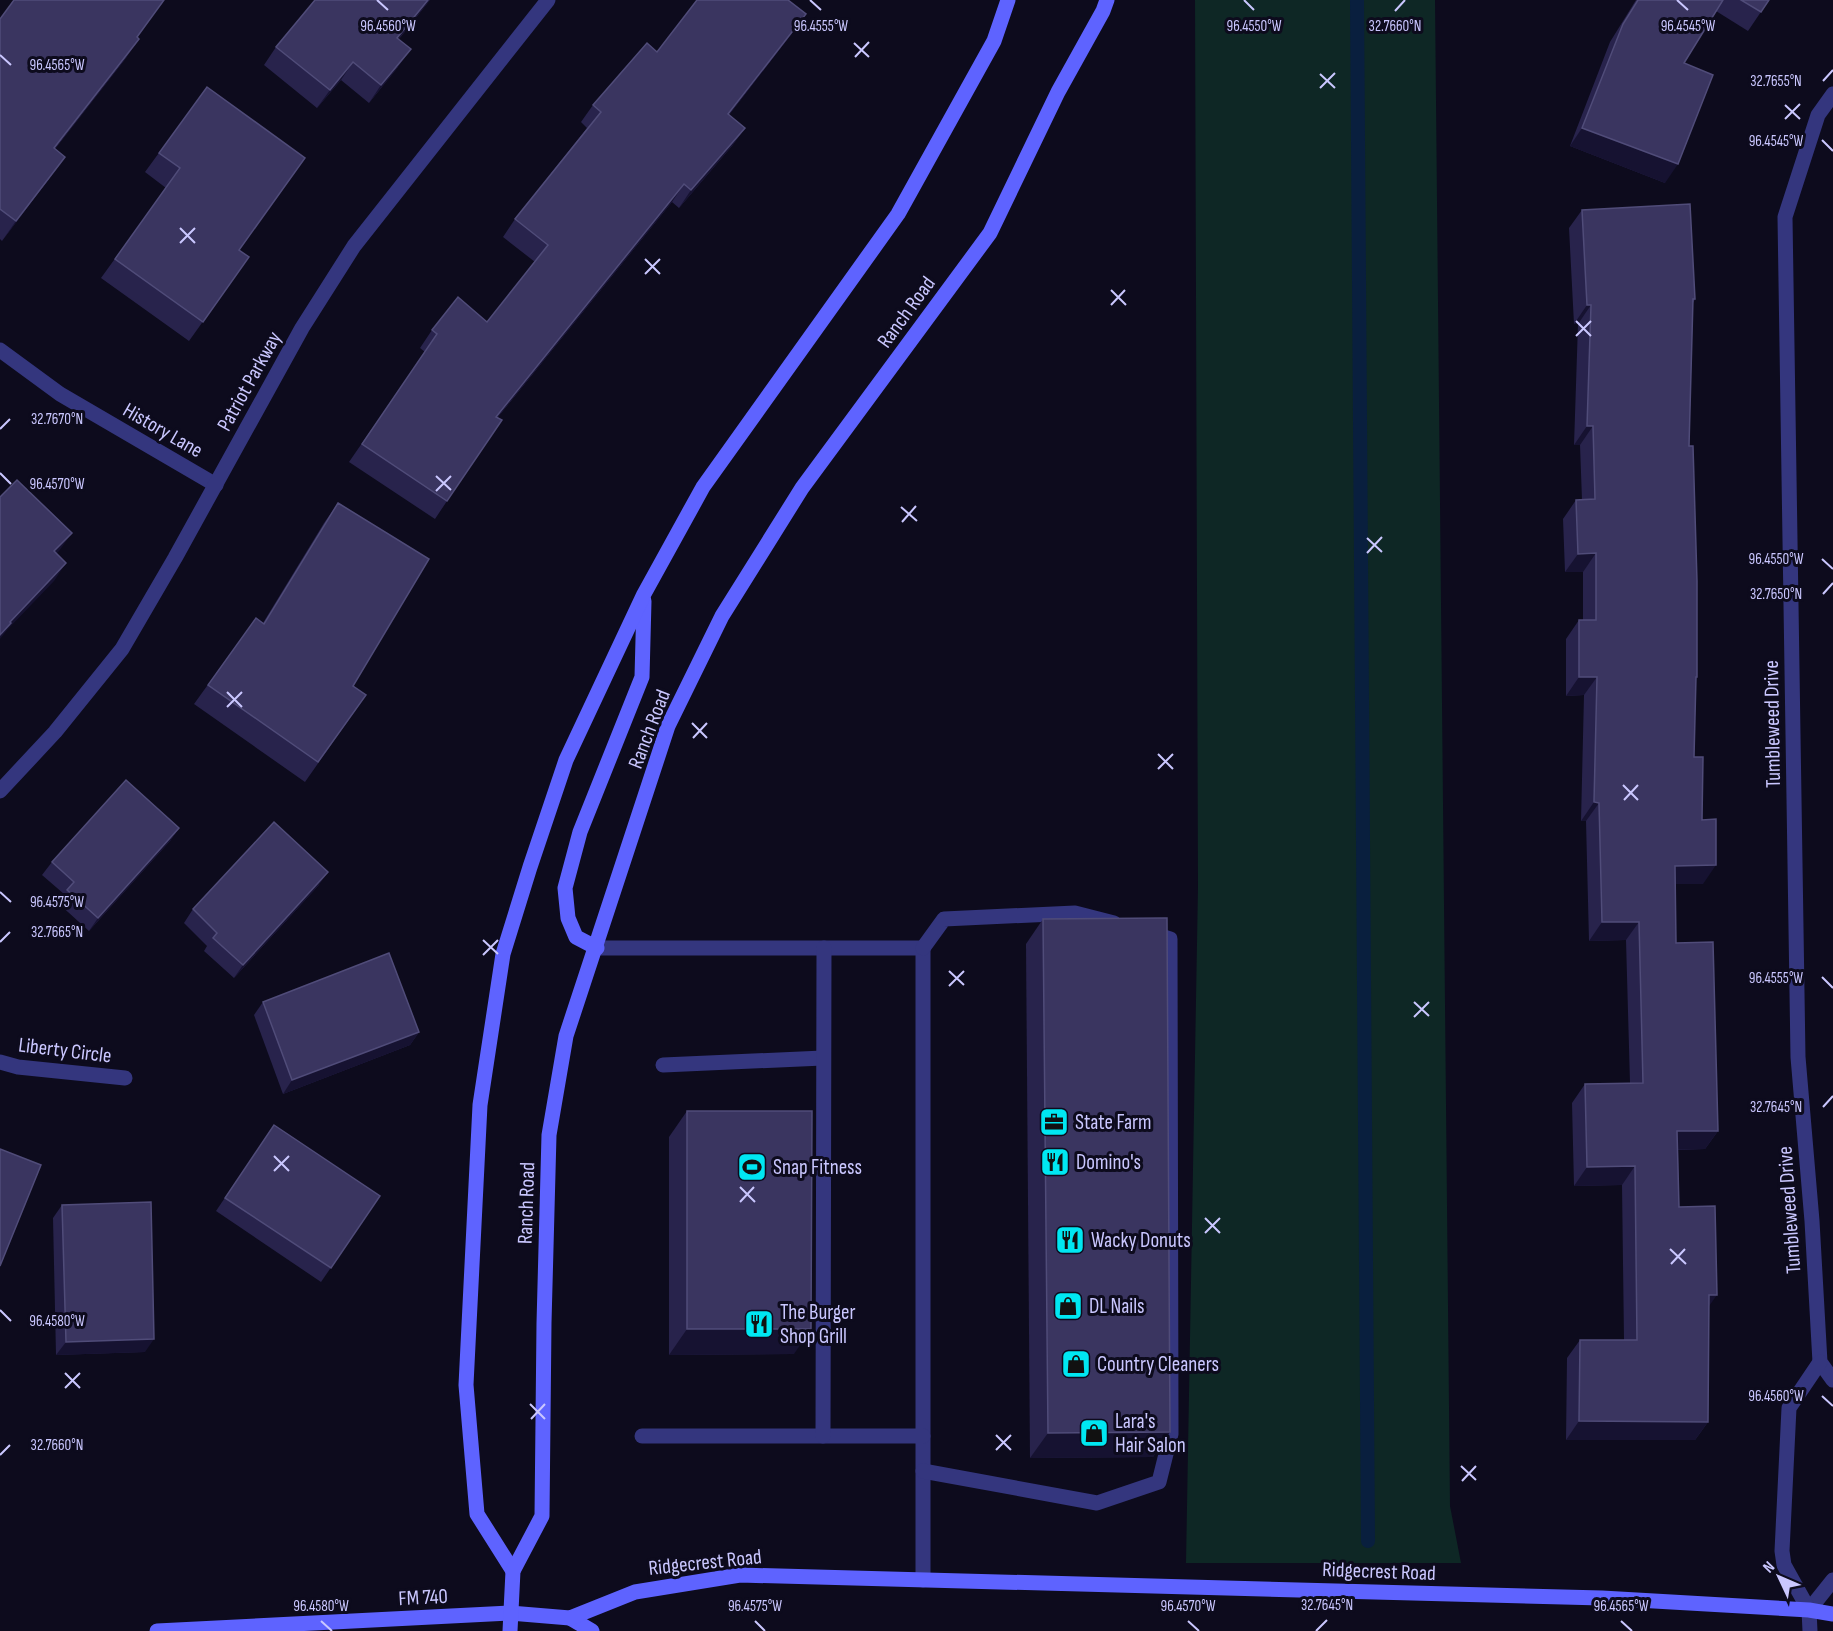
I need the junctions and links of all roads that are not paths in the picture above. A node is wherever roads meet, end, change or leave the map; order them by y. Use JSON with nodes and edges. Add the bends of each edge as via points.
{"nodes":[{"id":1,"x":548,"y":0,"type":"edge"},
{"id":2,"x":1008,"y":0,"type":"edge"},
{"id":3,"x":1107,"y":0,"type":"edge"},
{"id":4,"x":1833,"y":94,"type":"edge"},
{"id":5,"x":0,"y":350,"type":"edge"},
{"id":6,"x":216,"y":485,"type":"junction"},
{"id":7,"x":644,"y":594,"type":"junction"},
{"id":8,"x":0,"y":790,"type":"edge"},
{"id":9,"x":597,"y":948,"type":"junction"},
{"id":10,"x":824,"y":948,"type":"junction"},
{"id":11,"x":923,"y":948,"type":"junction"},
{"id":12,"x":823,"y":1058,"type":"junction"},
{"id":13,"x":0,"y":1062,"type":"edge"},
{"id":14,"x":663,"y":1065,"type":"dead end"},
{"id":15,"x":125,"y":1078,"type":"dead end"},
{"id":16,"x":1820,"y":1362,"type":"junction"},
{"id":17,"x":1833,"y":1380,"type":"edge"},
{"id":18,"x":642,"y":1436,"type":"dead end"},
{"id":19,"x":823,"y":1436,"type":"junction"},
{"id":20,"x":923,"y":1436,"type":"junction"},
{"id":21,"x":923,"y":1471,"type":"junction"},
{"id":22,"x":513,"y":1571,"type":"junction"},
{"id":23,"x":923,"y":1580,"type":"junction"},
{"id":24,"x":1833,"y":1580,"type":"edge"},
{"id":25,"x":1809,"y":1610,"type":"junction"},
{"id":26,"x":510,"y":1613,"type":"junction"},
{"id":27,"x":1833,"y":1614,"type":"edge"},
{"id":28,"x":570,"y":1618,"type":"junction"},
{"id":29,"x":157,"y":1631,"type":"edge"},
{"id":30,"x":510,"y":1631,"type":"edge"},
{"id":31,"x":592,"y":1631,"type":"edge"},
{"id":32,"x":1810,"y":1631,"type":"edge"}],
"edges":[{"from":1,"to":6,"type":"street","name":"Patriot Parkway","via":[[354,246],[302,328]]},
{"from":2,"to":7,"type":"street","via":[[994,41],[898,214],[703,487]]},
{"from":3,"to":9,"type":"street","name":"Ranch Road","via":[[990,233],[802,488],[722,616],[668,726]]},
{"from":4,"to":16,"type":"street","name":"Tumbleweed Drive","via":[[1818,115],[1785,217],[1798,1057]]},
{"from":5,"to":6,"type":"street","name":"History Lane","via":[[60,394]]},
{"from":6,"to":8,"type":"street","name":"Patriot Parkway","via":[[122,649],[55,732]]},
{"from":7,"to":9,"type":"street","via":[[642,677],[580,832],[565,888],[568,918],[576,937]]},
{"from":7,"to":22,"type":"street","via":[[566,760],[530,867],[503,954],[480,1106],[466,1385],[477,1514]]},
{"from":9,"to":10,"type":"street"},
{"from":9,"to":22,"type":"street","name":"Ranch Road","via":[[566,1036],[549,1135],[542,1516]]},
{"from":10,"to":11,"type":"street"},
{"from":10,"to":12,"type":"street"},
{"from":11,"to":20,"type":"street"},
{"from":11,"to":21,"type":"street","via":[[944,919],[1075,913],[1170,939],[1171,1434],[1159,1482],[1097,1503]]},
{"from":12,"to":14,"type":"street"},
{"from":12,"to":19,"type":"street"},
{"from":13,"to":15,"type":"street","name":"Liberty Circle"},
{"from":16,"to":17,"type":"street"},
{"from":16,"to":25,"type":"street","via":[[1789,1408],[1782,1551],[1784,1565]]},
{"from":18,"to":19,"type":"street"},
{"from":19,"to":20,"type":"street"},
{"from":20,"to":21,"type":"street"},
{"from":21,"to":23,"type":"street"},
{"from":22,"to":26,"type":"street","name":"Ranch Road"},
{"from":23,"to":25,"type":"street","name":"Ridgecrest Road","via":[[1602,1598]]},
{"from":23,"to":28,"type":"street","name":"Ridgecrest Road","via":[[740,1575],[635,1592]]},
{"from":24,"to":25,"type":"street"},
{"from":25,"to":27,"type":"street","name":"Ridgecrest Road"},
{"from":25,"to":32,"type":"street"},
{"from":26,"to":28,"type":"street","name":"Ridgecrest Road"},
{"from":26,"to":29,"type":"street","name":"FM 740","number":"FM 740"},
{"from":26,"to":30,"type":"street","name":"Ranch Road"},
{"from":28,"to":31,"type":"street","name":"Ridgecrest Road"}]}
